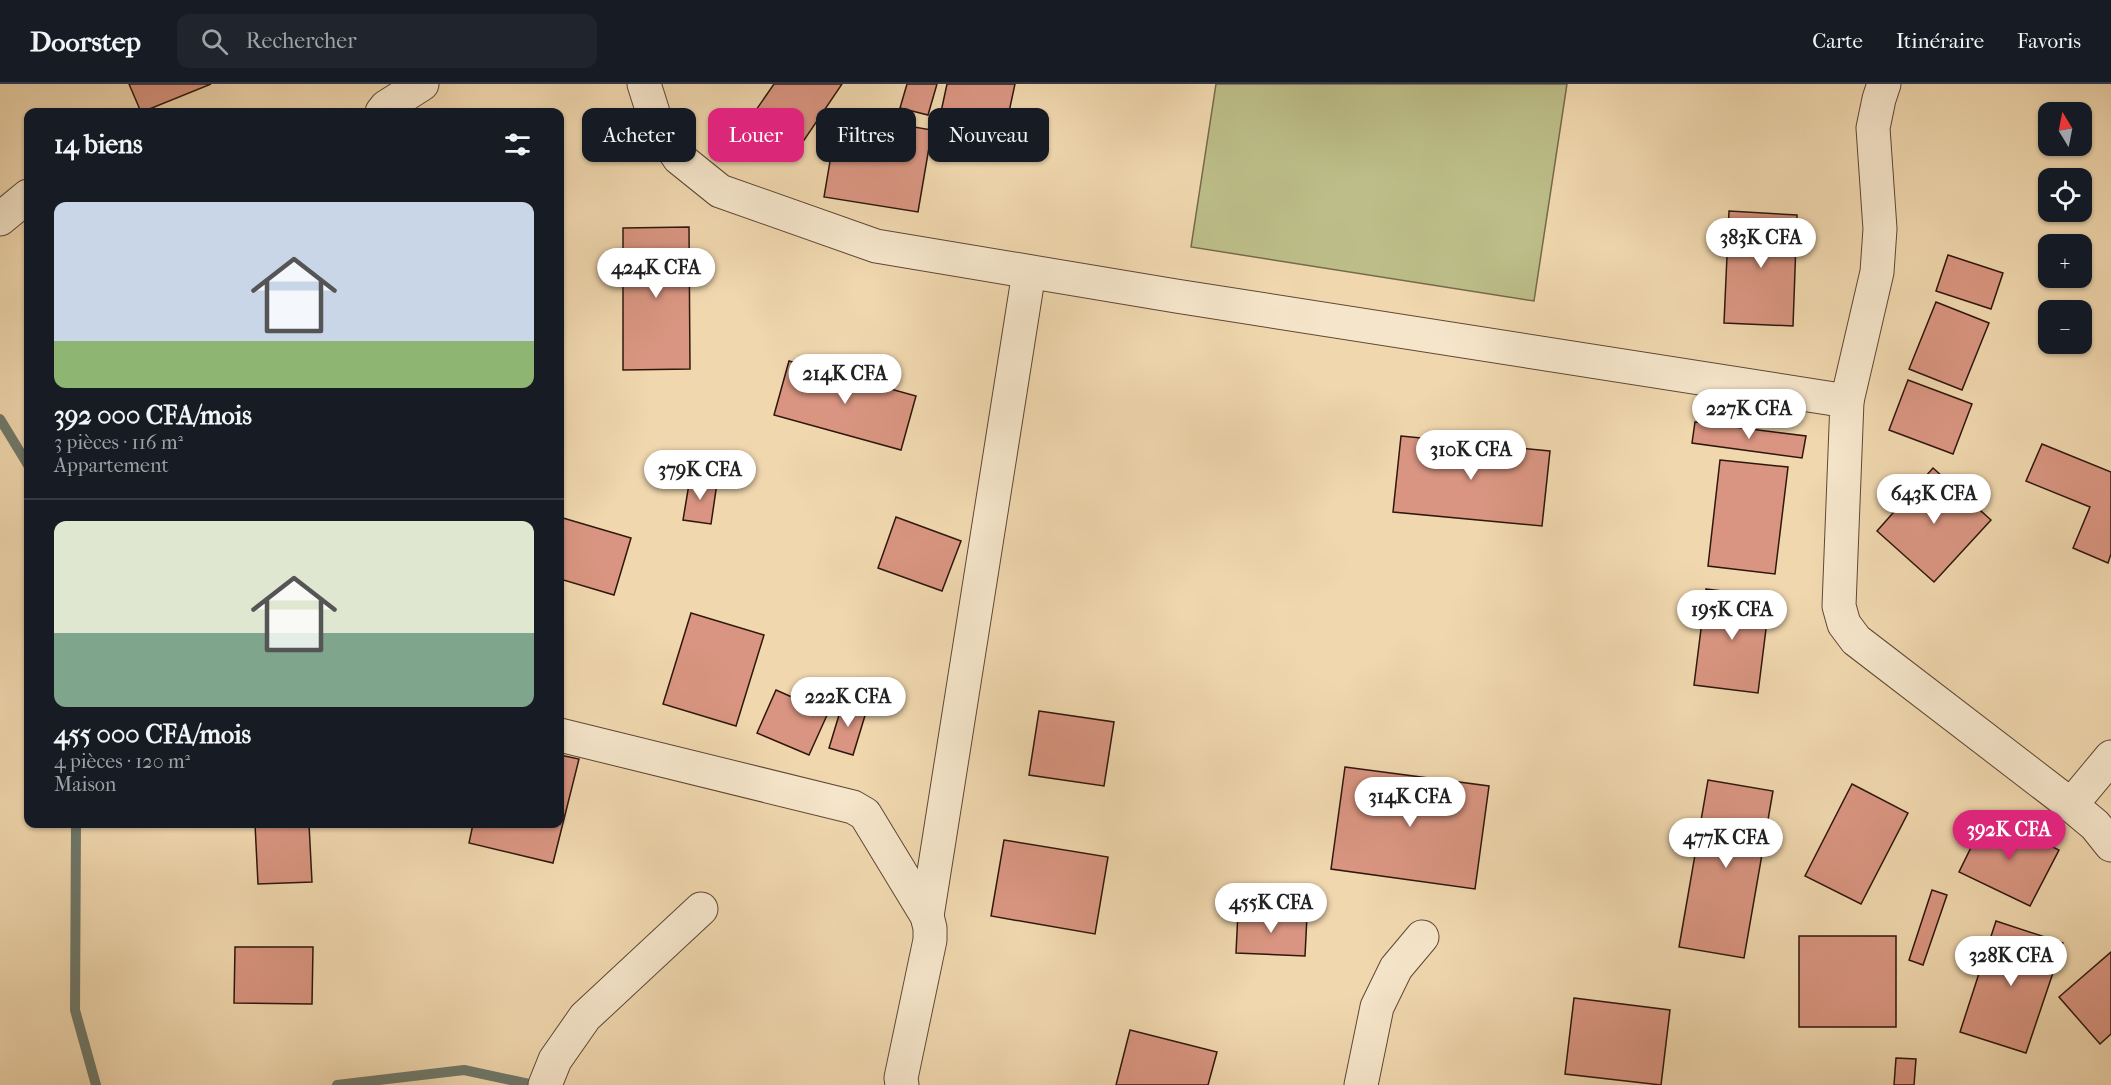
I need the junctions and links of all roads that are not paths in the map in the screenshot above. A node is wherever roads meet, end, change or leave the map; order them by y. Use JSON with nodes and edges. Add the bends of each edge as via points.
{"nodes":[{"id":1,"x":422,"y":84,"type":"edge"},
{"id":2,"x":644,"y":84,"type":"edge"},
{"id":3,"x":1884,"y":84,"type":"edge"},
{"id":4,"x":385,"y":108,"type":"edge"},
{"id":5,"x":24,"y":199,"type":"edge"},
{"id":6,"x":0,"y":219,"type":"edge"},
{"id":7,"x":1029,"y":272,"type":"junction"},
{"id":8,"x":1847,"y":400,"type":"junction"},
{"id":9,"x":564,"y":736,"type":"edge"},
{"id":10,"x":2111,"y":757,"type":"edge"},
{"id":11,"x":2071,"y":805,"type":"junction"},
{"id":12,"x":2111,"y":844,"type":"edge"},
{"id":13,"x":701,"y":909,"type":"dead end"},
{"id":14,"x":927,"y":916,"type":"junction"},
{"id":15,"x":1422,"y":937,"type":"dead end"},
{"id":16,"x":545,"y":1085,"type":"edge"},
{"id":17,"x":902,"y":1085,"type":"edge"},
{"id":18,"x":1361,"y":1085,"type":"edge"}],
"edges":[{"from":1,"to":4,"type":"street"},
{"from":2,"to":7,"type":"street","via":[[657,125],[679,158],[720,191],[876,246]]},
{"from":3,"to":8,"type":"street","via":[[1874,128],[1880,229],[1877,272]]},
{"from":5,"to":6,"type":"street"},
{"from":7,"to":8,"type":"street"},
{"from":7,"to":14,"type":"street"},
{"from":8,"to":11,"type":"street","via":[[1839,606],[1845,624],[1856,640]]},
{"from":9,"to":14,"type":"street","via":[[853,807],[865,814]]},
{"from":10,"to":11,"type":"street"},
{"from":11,"to":12,"type":"street"},
{"from":13,"to":16,"type":"street","via":[[585,1017],[555,1060]]},
{"from":14,"to":17,"type":"street","via":[[930,939]]},
{"from":15,"to":18,"type":"street","via":[[1396,968],[1377,1007]]}]}
